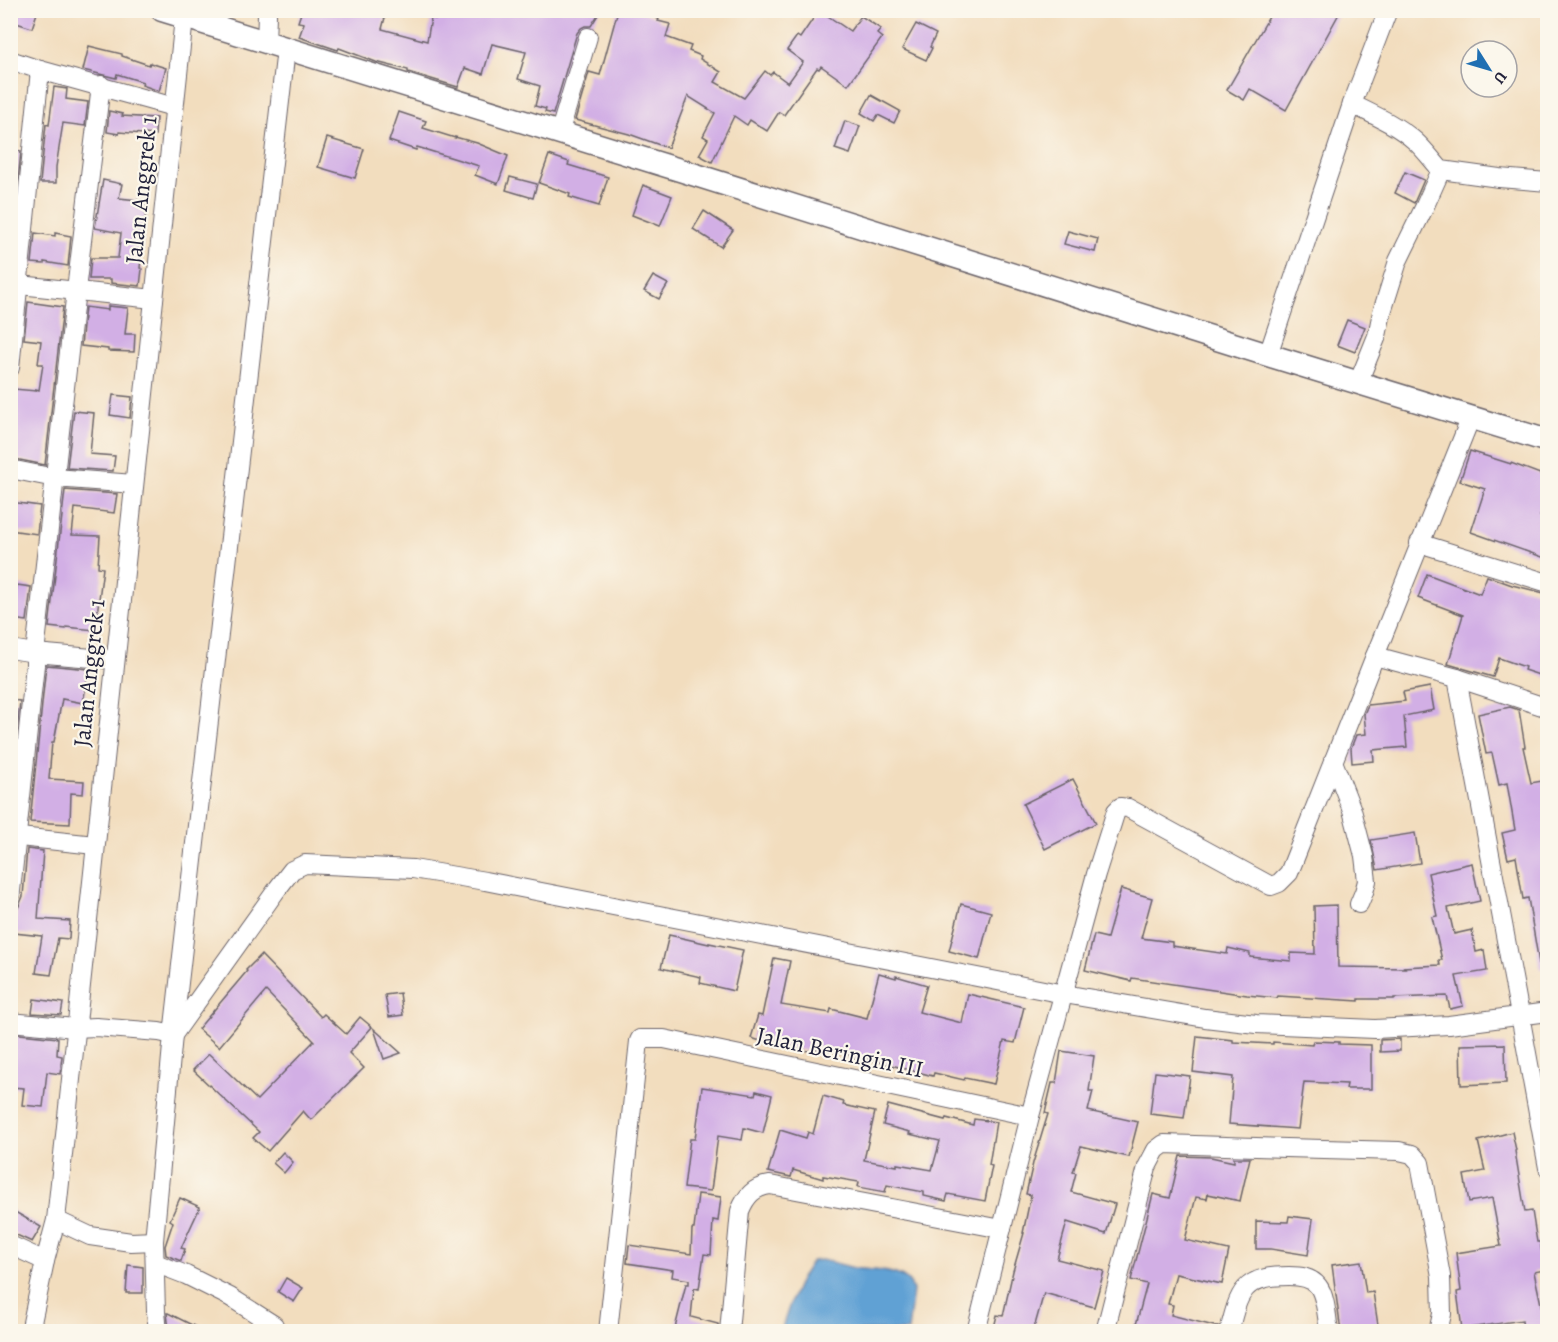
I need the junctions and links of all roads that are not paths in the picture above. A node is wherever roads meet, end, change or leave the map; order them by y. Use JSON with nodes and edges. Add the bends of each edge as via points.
{"nodes":[{"id":1,"x":162,"y":10,"type":"edge"},
{"id":2,"x":266,"y":10,"type":"edge"},
{"id":3,"x":1388,"y":10,"type":"edge"},
{"id":4,"x":184,"y":18,"type":"junction"},
{"id":5,"x":588,"y":37,"type":"dead end"},
{"id":6,"x":276,"y":46,"type":"junction"},
{"id":7,"x":10,"y":60,"type":"edge"},
{"id":8,"x":40,"y":70,"type":"junction"},
{"id":9,"x":101,"y":85,"type":"junction"},
{"id":10,"x":1352,"y":104,"type":"junction"},
{"id":11,"x":174,"y":106,"type":"junction"},
{"id":12,"x":559,"y":134,"type":"junction"},
{"id":13,"x":1441,"y":170,"type":"junction"},
{"id":14,"x":1548,"y":182,"type":"edge"},
{"id":15,"x":14,"y":284,"type":"edge"},
{"id":16,"x":76,"y":290,"type":"junction"},
{"id":17,"x":154,"y":299,"type":"junction"},
{"id":18,"x":1268,"y":355,"type":"junction"},
{"id":19,"x":10,"y":368,"type":"edge"},
{"id":20,"x":1358,"y":383,"type":"junction"},
{"id":21,"x":1471,"y":417,"type":"junction"},
{"id":22,"x":1548,"y":441,"type":"edge"},
{"id":23,"x":10,"y":470,"type":"edge"},
{"id":24,"x":55,"y":478,"type":"junction"},
{"id":25,"x":134,"y":484,"type":"junction"},
{"id":26,"x":1419,"y":543,"type":"junction"},
{"id":27,"x":1548,"y":583,"type":"edge"},
{"id":28,"x":10,"y":648,"type":"edge"},
{"id":29,"x":35,"y":653,"type":"junction"},
{"id":30,"x":1375,"y":656,"type":"junction"},
{"id":31,"x":115,"y":660,"type":"junction"},
{"id":32,"x":1457,"y":678,"type":"junction"},
{"id":33,"x":1548,"y":708,"type":"edge"},
{"id":34,"x":1333,"y":761,"type":"junction"},
{"id":35,"x":14,"y":836,"type":"edge"},
{"id":36,"x":95,"y":845,"type":"junction"},
{"id":37,"x":10,"y":900,"type":"edge"},
{"id":38,"x":1359,"y":904,"type":"dead end"},
{"id":39,"x":1064,"y":994,"type":"junction"},
{"id":40,"x":1548,"y":1012,"type":"edge"},
{"id":41,"x":1520,"y":1015,"type":"junction"},
{"id":42,"x":10,"y":1022,"type":"edge"},
{"id":43,"x":75,"y":1028,"type":"junction"},
{"id":44,"x":166,"y":1034,"type":"junction"},
{"id":45,"x":1030,"y":1116,"type":"junction"},
{"id":46,"x":1548,"y":1168,"type":"edge"},
{"id":47,"x":56,"y":1220,"type":"junction"},
{"id":48,"x":1002,"y":1229,"type":"junction"},
{"id":49,"x":154,"y":1241,"type":"junction"},
{"id":50,"x":10,"y":1245,"type":"edge"},
{"id":51,"x":45,"y":1261,"type":"junction"},
{"id":52,"x":155,"y":1263,"type":"junction"},
{"id":53,"x":274,"y":1325,"type":"dead end"},
{"id":54,"x":30,"y":1332,"type":"edge"},
{"id":55,"x":158,"y":1332,"type":"edge"},
{"id":56,"x":608,"y":1332,"type":"edge"},
{"id":57,"x":729,"y":1332,"type":"edge"},
{"id":58,"x":976,"y":1332,"type":"edge"},
{"id":59,"x":1105,"y":1332,"type":"edge"},
{"id":60,"x":1229,"y":1332,"type":"edge"},
{"id":61,"x":1329,"y":1332,"type":"edge"},
{"id":62,"x":1437,"y":1332,"type":"edge"}],
"edges":[{"from":1,"to":4,"type":"street"},
{"from":2,"to":6,"type":"street"},
{"from":3,"to":10,"type":"street"},
{"from":4,"to":6,"type":"street"},
{"from":4,"to":11,"type":"street","name":"Jalan Anggrek 1"},
{"from":5,"to":12,"type":"street"},
{"from":6,"to":12,"type":"street"},
{"from":6,"to":44,"type":"street"},
{"from":7,"to":8,"type":"street"},
{"from":8,"to":9,"type":"street"},
{"from":8,"to":15,"type":"street"},
{"from":9,"to":11,"type":"street"},
{"from":9,"to":16,"type":"street"},
{"from":10,"to":13,"type":"street","via":[[1415,141]]},
{"from":10,"to":18,"type":"street"},
{"from":11,"to":17,"type":"street","name":"Jalan Anggrek 1"},
{"from":12,"to":18,"type":"street"},
{"from":13,"to":14,"type":"street"},
{"from":13,"to":20,"type":"street","via":[[1398,261],[1377,336]]},
{"from":15,"to":16,"type":"street"},
{"from":15,"to":19,"type":"street"},
{"from":16,"to":17,"type":"street"},
{"from":16,"to":24,"type":"street"},
{"from":17,"to":25,"type":"street","name":"Jalan Anggrek 1"},
{"from":18,"to":20,"type":"street"},
{"from":20,"to":21,"type":"street"},
{"from":21,"to":22,"type":"street"},
{"from":21,"to":26,"type":"street"},
{"from":23,"to":24,"type":"street"},
{"from":24,"to":25,"type":"street"},
{"from":24,"to":29,"type":"street"},
{"from":25,"to":31,"type":"street","name":"Jalan Anggrek 1"},
{"from":26,"to":27,"type":"street"},
{"from":26,"to":30,"type":"street"},
{"from":28,"to":29,"type":"street"},
{"from":29,"to":31,"type":"street"},
{"from":29,"to":35,"type":"street"},
{"from":30,"to":32,"type":"street"},
{"from":30,"to":34,"type":"street"},
{"from":31,"to":36,"type":"street","name":"Jalan Anggrek 1"},
{"from":32,"to":33,"type":"street"},
{"from":32,"to":41,"type":"street"},
{"from":34,"to":38,"type":"street","via":[[1364,856],[1367,881]]},
{"from":34,"to":39,"type":"street","via":[[1289,873],[1271,886],[1120,807],[1096,874]]},
{"from":35,"to":36,"type":"street"},
{"from":35,"to":37,"type":"street"},
{"from":36,"to":43,"type":"street","name":"Jalan Anggrek 1"},
{"from":39,"to":41,"type":"street","via":[[1205,1018],[1309,1027],[1438,1026]]},
{"from":39,"to":44,"type":"street","via":[[454,876],[412,869],[305,864],[292,870]]},
{"from":39,"to":45,"type":"street"},
{"from":40,"to":41,"type":"street"},
{"from":41,"to":46,"type":"street"},
{"from":42,"to":43,"type":"street"},
{"from":43,"to":44,"type":"street"},
{"from":43,"to":47,"type":"street","name":"Jalan Anggrek 1"},
{"from":44,"to":49,"type":"street"},
{"from":45,"to":48,"type":"street"},
{"from":45,"to":56,"type":"street","name":"Jalan Beringin III","via":[[664,1039],[640,1039]]},
{"from":47,"to":49,"type":"street","via":[[90,1236]]},
{"from":47,"to":51,"type":"street","name":"Jalan Anggrek 1"},
{"from":48,"to":57,"type":"street","via":[[762,1186],[744,1200],[740,1211]]},
{"from":48,"to":58,"type":"street"},
{"from":49,"to":52,"type":"street"},
{"from":50,"to":51,"type":"street"},
{"from":51,"to":54,"type":"street","name":"Jalan Anggrek 1"},
{"from":52,"to":53,"type":"street","via":[[204,1284]]},
{"from":52,"to":55,"type":"street"},
{"from":59,"to":62,"type":"street","via":[[1147,1167],[1164,1144],[1399,1150],[1412,1154],[1420,1163],[1441,1276],[1442,1314]]},
{"from":60,"to":61,"type":"street","via":[[1239,1299],[1254,1280],[1301,1276],[1319,1287]]}]}
